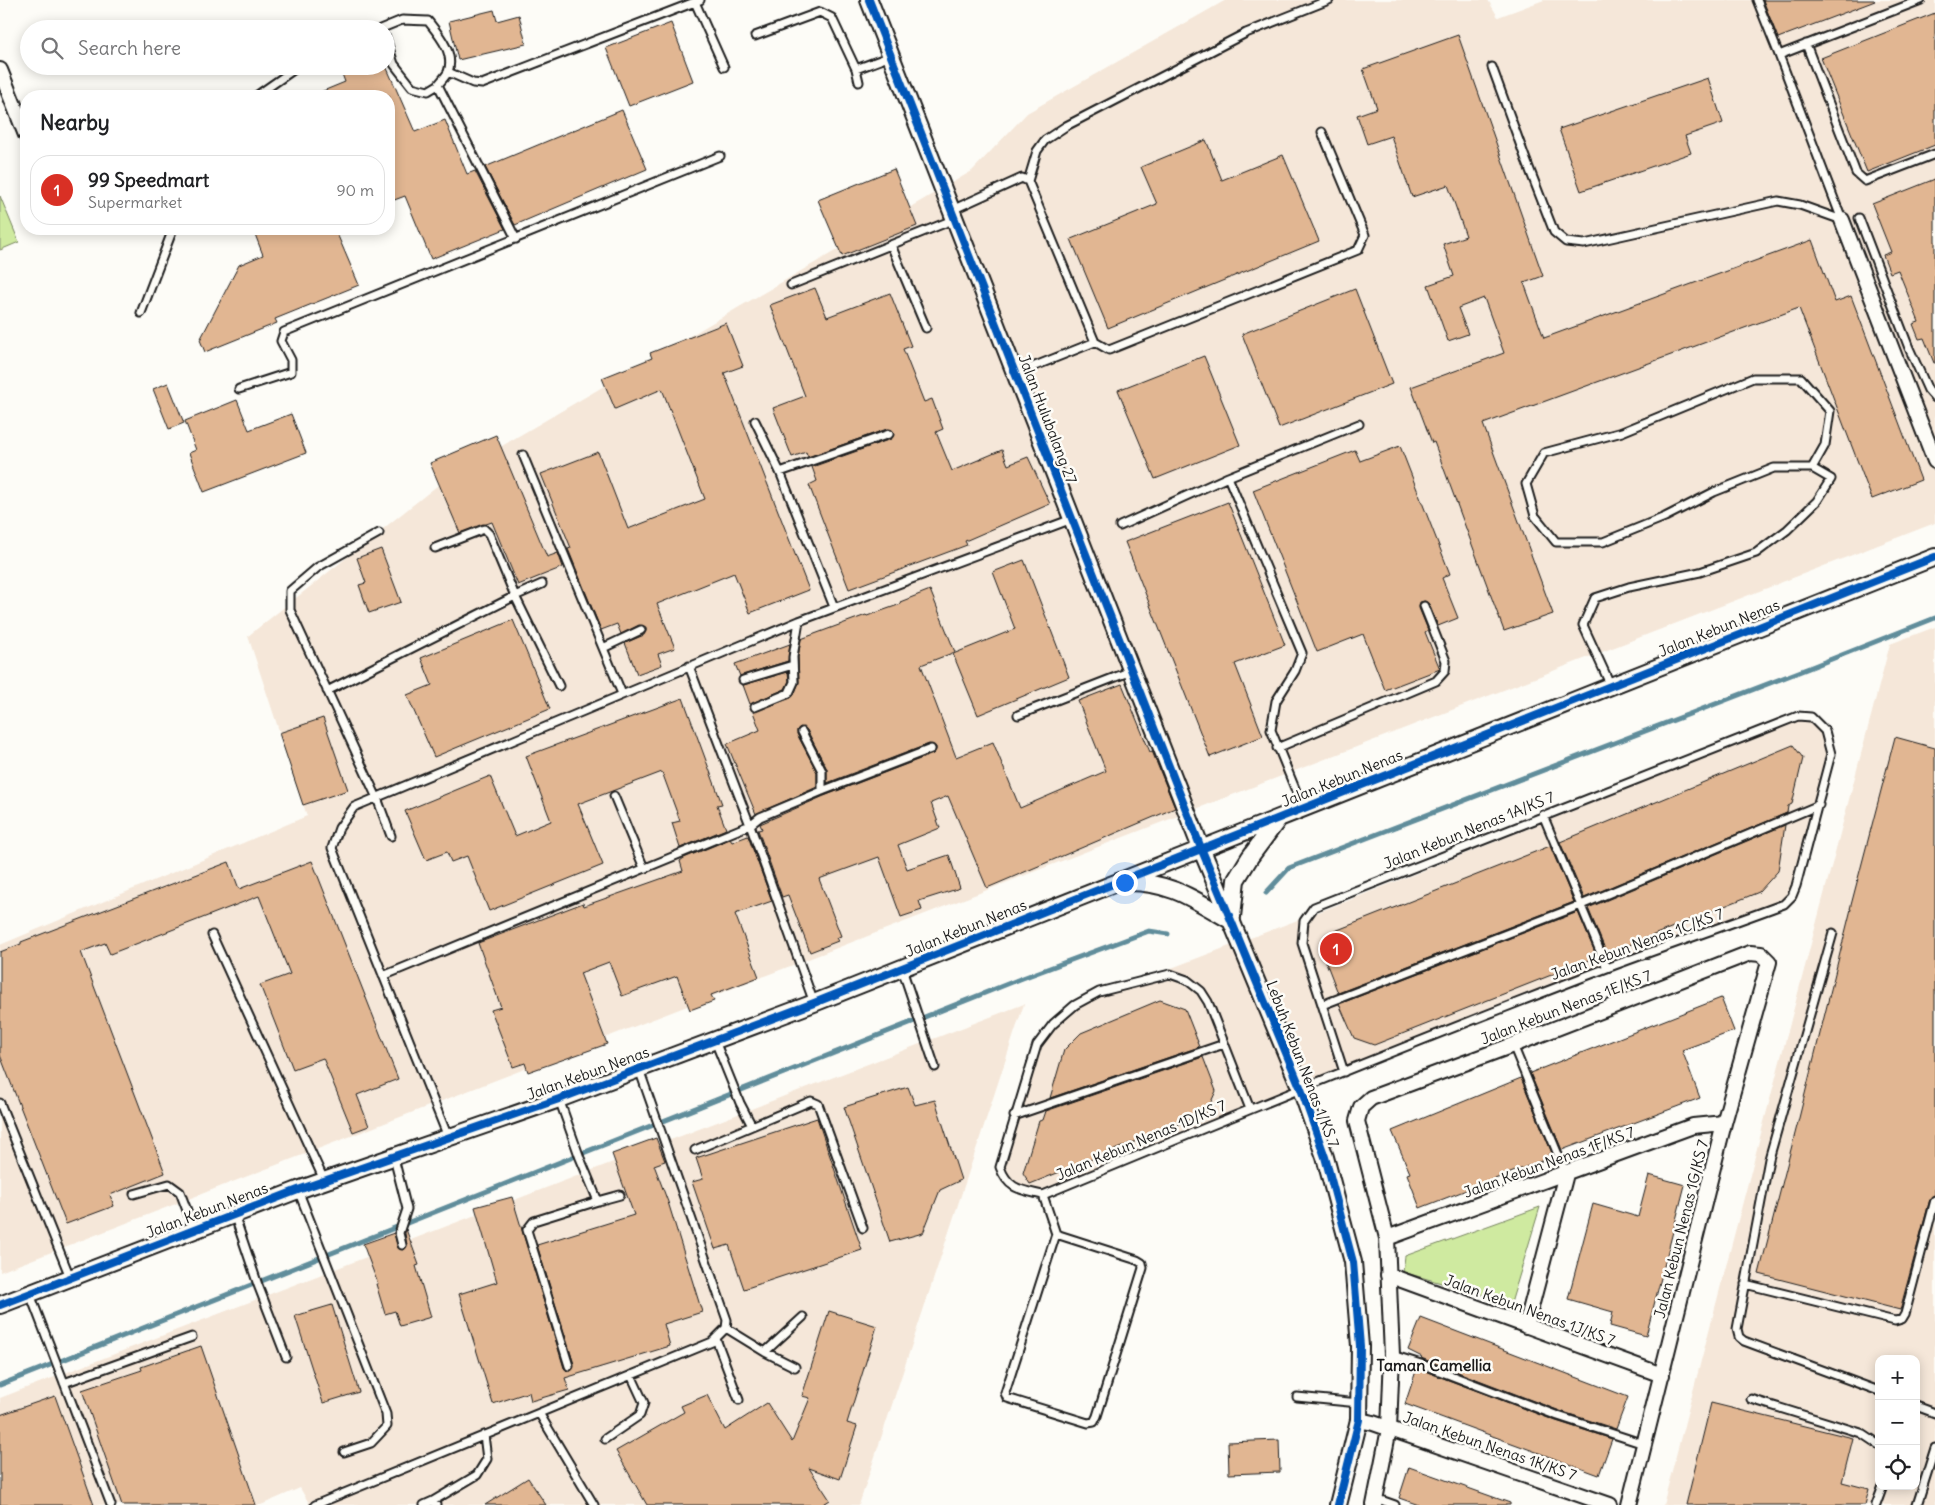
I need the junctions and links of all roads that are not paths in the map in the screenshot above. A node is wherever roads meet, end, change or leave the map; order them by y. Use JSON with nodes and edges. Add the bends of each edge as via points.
{"nodes":[{"id":1,"x":869,"y":0,"type":"edge"},
{"id":2,"x":1329,"y":0,"type":"edge"},
{"id":3,"x":1758,"y":0,"type":"edge"},
{"id":4,"x":1921,"y":0,"type":"edge"},
{"id":5,"x":698,"y":1,"type":"edge"},
{"id":6,"x":395,"y":23,"type":"edge"},
{"id":7,"x":755,"y":36,"type":"dead end"},
{"id":8,"x":1806,"y":44,"type":"junction"},
{"id":9,"x":1779,"y":55,"type":"junction"},
{"id":10,"x":891,"y":56,"type":"junction"},
{"id":11,"x":395,"y":65,"type":"edge"},
{"id":12,"x":1492,"y":66,"type":"dead end"},
{"id":13,"x":724,"y":67,"type":"dead end"},
{"id":14,"x":856,"y":69,"type":"junction"},
{"id":15,"x":0,"y":70,"type":"edge"},
{"id":16,"x":448,"y":72,"type":"junction"},
{"id":17,"x":286,"y":75,"type":"edge"},
{"id":18,"x":859,"y":82,"type":"dead end"},
{"id":19,"x":438,"y":85,"type":"junction"},
{"id":20,"x":265,"y":90,"type":"edge"},
{"id":21,"x":20,"y":120,"type":"edge"},
{"id":22,"x":1322,"y":132,"type":"dead end"},
{"id":23,"x":1935,"y":154,"type":"edge"},
{"id":24,"x":720,"y":156,"type":"dead end"},
{"id":25,"x":1028,"y":181,"type":"junction"},
{"id":26,"x":953,"y":215,"type":"junction"},
{"id":27,"x":1859,"y":218,"type":"dead end"},
{"id":28,"x":1842,"y":220,"type":"junction"},
{"id":29,"x":170,"y":235,"type":"edge"},
{"id":30,"x":516,"y":239,"type":"junction"},
{"id":31,"x":891,"y":245,"type":"junction"},
{"id":32,"x":791,"y":285,"type":"dead end"},
{"id":33,"x":141,"y":313,"type":"dead end"},
{"id":34,"x":926,"y":328,"type":"dead end"},
{"id":35,"x":1095,"y":342,"type":"junction"},
{"id":36,"x":1015,"y":374,"type":"junction"},
{"id":37,"x":239,"y":389,"type":"dead end"},
{"id":38,"x":1935,"y":398,"type":"edge"},
{"id":39,"x":755,"y":421,"type":"dead end"},
{"id":40,"x":1359,"y":424,"type":"dead end"},
{"id":41,"x":889,"y":434,"type":"dead end"},
{"id":42,"x":523,"y":455,"type":"dead end"},
{"id":43,"x":1935,"y":461,"type":"edge"},
{"id":44,"x":1812,"y":468,"type":"junction"},
{"id":45,"x":780,"y":472,"type":"junction"},
{"id":46,"x":1228,"y":477,"type":"junction"},
{"id":47,"x":1072,"y":519,"type":"junction"},
{"id":48,"x":1120,"y":526,"type":"dead end"},
{"id":49,"x":379,"y":532,"type":"dead end"},
{"id":50,"x":435,"y":548,"type":"dead end"},
{"id":51,"x":1935,"y":557,"type":"edge"},
{"id":52,"x":542,"y":584,"type":"dead end"},
{"id":53,"x":515,"y":596,"type":"junction"},
{"id":54,"x":1424,"y":606,"type":"dead end"},
{"id":55,"x":834,"y":607,"type":"junction"},
{"id":56,"x":799,"y":620,"type":"junction"},
{"id":57,"x":640,"y":630,"type":"dead end"},
{"id":58,"x":603,"y":648,"type":"junction"},
{"id":59,"x":793,"y":665,"type":"junction"},
{"id":60,"x":689,"y":666,"type":"junction"},
{"id":61,"x":1132,"y":670,"type":"junction"},
{"id":62,"x":744,"y":680,"type":"dead end"},
{"id":63,"x":559,"y":686,"type":"dead end"},
{"id":64,"x":1611,"y":686,"type":"junction"},
{"id":65,"x":328,"y":691,"type":"junction"},
{"id":66,"x":622,"y":694,"type":"junction"},
{"id":67,"x":755,"y":707,"type":"dead end"},
{"id":68,"x":1018,"y":715,"type":"dead end"},
{"id":69,"x":1798,"y":716,"type":"joint"},
{"id":70,"x":802,"y":732,"type":"dead end"},
{"id":71,"x":931,"y":748,"type":"dead end"},
{"id":72,"x":1277,"y":748,"type":"junction"},
{"id":73,"x":822,"y":791,"type":"junction"},
{"id":74,"x":614,"y":796,"type":"dead end"},
{"id":75,"x":377,"y":798,"type":"junction"},
{"id":76,"x":1818,"y":805,"type":"junction"},
{"id":77,"x":1303,"y":808,"type":"junction"},
{"id":78,"x":1543,"y":816,"type":"junction"},
{"id":79,"x":1279,"y":818,"type":"junction"},
{"id":80,"x":750,"y":825,"type":"junction"},
{"id":81,"x":391,"y":836,"type":"dead end"},
{"id":82,"x":1201,"y":848,"type":"junction"},
{"id":83,"x":644,"y":868,"type":"junction"},
{"id":84,"x":1116,"y":883,"type":"junction"},
{"id":85,"x":1581,"y":905,"type":"junction"},
{"id":86,"x":1227,"y":911,"type":"junction"},
{"id":87,"x":1833,"y":933,"type":"dead end"},
{"id":88,"x":212,"y":935,"type":"dead end"},
{"id":89,"x":1769,"y":962,"type":"joint"},
{"id":90,"x":1607,"y":968,"type":"junction"},
{"id":91,"x":902,"y":969,"type":"junction"},
{"id":92,"x":383,"y":976,"type":"junction"},
{"id":93,"x":814,"y":1003,"type":"junction"},
{"id":94,"x":1322,"y":1005,"type":"junction"},
{"id":95,"x":715,"y":1040,"type":"junction"},
{"id":96,"x":1224,"y":1044,"type":"junction"},
{"id":97,"x":1513,"y":1045,"type":"junction"},
{"id":98,"x":936,"y":1067,"type":"dead end"},
{"id":99,"x":639,"y":1069,"type":"junction"},
{"id":100,"x":1344,"y":1072,"type":"junction"},
{"id":101,"x":1301,"y":1089,"type":"junction"},
{"id":102,"x":559,"y":1099,"type":"junction"},
{"id":103,"x":0,"y":1103,"type":"edge"},
{"id":104,"x":1250,"y":1109,"type":"junction"},
{"id":105,"x":1014,"y":1116,"type":"junction"},
{"id":106,"x":1724,"y":1123,"type":"junction"},
{"id":107,"x":752,"y":1126,"type":"junction"},
{"id":108,"x":449,"y":1139,"type":"junction"},
{"id":109,"x":695,"y":1150,"type":"dead end"},
{"id":110,"x":394,"y":1158,"type":"junction"},
{"id":111,"x":1566,"y":1174,"type":"junction"},
{"id":112,"x":324,"y":1181,"type":"junction"},
{"id":113,"x":298,"y":1190,"type":"junction"},
{"id":114,"x":134,"y":1194,"type":"dead end"},
{"id":115,"x":620,"y":1194,"type":"dead end"},
{"id":116,"x":1043,"y":1195,"type":"junction"},
{"id":117,"x":1935,"y":1200,"type":"edge"},
{"id":118,"x":598,"y":1201,"type":"junction"},
{"id":119,"x":234,"y":1214,"type":"junction"},
{"id":120,"x":863,"y":1228,"type":"dead end"},
{"id":121,"x":194,"y":1229,"type":"junction"},
{"id":122,"x":1056,"y":1234,"type":"junction"},
{"id":123,"x":1387,"y":1238,"type":"junction"},
{"id":124,"x":402,"y":1245,"type":"dead end"},
{"id":125,"x":1388,"y":1275,"type":"junction"},
{"id":126,"x":70,"y":1277,"type":"junction"},
{"id":127,"x":1745,"y":1284,"type":"junction"},
{"id":128,"x":30,"y":1293,"type":"junction"},
{"id":129,"x":1,"y":1302,"type":"edge"},
{"id":130,"x":803,"y":1317,"type":"dead end"},
{"id":131,"x":1526,"y":1326,"type":"junction"},
{"id":132,"x":726,"y":1328,"type":"junction"},
{"id":133,"x":192,"y":1337,"type":"dead end"},
{"id":134,"x":716,"y":1339,"type":"junction"},
{"id":135,"x":765,"y":1352,"type":"junction"},
{"id":136,"x":1392,"y":1356,"type":"junction"},
{"id":137,"x":286,"y":1357,"type":"dead end"},
{"id":138,"x":569,"y":1366,"type":"dead end"},
{"id":139,"x":795,"y":1367,"type":"dead end"},
{"id":140,"x":630,"y":1375,"type":"junction"},
{"id":141,"x":1662,"y":1375,"type":"junction"},
{"id":142,"x":64,"y":1383,"type":"junction"},
{"id":143,"x":1875,"y":1389,"type":"edge"},
{"id":144,"x":1297,"y":1397,"type":"dead end"},
{"id":145,"x":1750,"y":1399,"type":"dead end"},
{"id":146,"x":739,"y":1400,"type":"dead end"},
{"id":147,"x":1360,"y":1403,"type":"junction"},
{"id":148,"x":1920,"y":1407,"type":"edge"},
{"id":149,"x":539,"y":1413,"type":"junction"},
{"id":150,"x":1935,"y":1413,"type":"edge"},
{"id":151,"x":1359,"y":1420,"type":"junction"},
{"id":152,"x":1389,"y":1429,"type":"junction"},
{"id":153,"x":484,"y":1434,"type":"junction"},
{"id":154,"x":605,"y":1439,"type":"dead end"},
{"id":155,"x":1875,"y":1442,"type":"edge"},
{"id":156,"x":1644,"y":1444,"type":"junction"},
{"id":157,"x":1935,"y":1448,"type":"edge"},
{"id":158,"x":344,"y":1452,"type":"dead end"},
{"id":159,"x":1920,"y":1485,"type":"edge"},
{"id":160,"x":1882,"y":1490,"type":"edge"},
{"id":161,"x":1919,"y":1490,"type":"edge"},
{"id":162,"x":1375,"y":1502,"type":"edge"},
{"id":163,"x":434,"y":1503,"type":"edge"},
{"id":164,"x":111,"y":1505,"type":"edge"},
{"id":165,"x":315,"y":1505,"type":"edge"},
{"id":166,"x":424,"y":1505,"type":"edge"},
{"id":167,"x":594,"y":1505,"type":"edge"},
{"id":168,"x":1338,"y":1505,"type":"edge"},
{"id":169,"x":1395,"y":1505,"type":"edge"},
{"id":170,"x":1610,"y":1505,"type":"edge"},
{"id":171,"x":1629,"y":1505,"type":"edge"},
{"id":172,"x":1876,"y":1505,"type":"edge"},
{"id":173,"x":1917,"y":1505,"type":"edge"}],
"edges":[{"from":1,"to":10,"type":"street","name":"Jalan Hulubalang 27"},
{"from":2,"to":25,"type":"lane","via":[[1246,32],[1066,126],[1045,140],[1037,151]]},
{"from":3,"to":9,"type":"lane"},
{"from":4,"to":8,"type":"lane"},
{"from":5,"to":13,"type":"lane"},
{"from":5,"to":16,"type":"lane","via":[[482,84],[473,84]]},
{"from":6,"to":16,"type":"lane","via":[[428,21],[443,40],[449,57]]},
{"from":7,"to":14,"type":"lane","via":[[820,12],[832,18]]},
{"from":8,"to":9,"type":"lane"},
{"from":8,"to":23,"type":"lane","via":[[1856,173],[1865,181]]},
{"from":9,"to":28,"type":"lane"},
{"from":10,"to":14,"type":"lane"},
{"from":10,"to":26,"type":"street","name":"Jalan Hulubalang 27"},
{"from":11,"to":19,"type":"lane","via":[[412,87],[428,91]]},
{"from":12,"to":28,"type":"lane","via":[[1554,232],[1566,242],[1584,244],[1778,201]]},
{"from":14,"to":18,"type":"lane"},
{"from":15,"to":21,"type":"street"},
{"from":16,"to":19,"type":"lane"},
{"from":17,"to":20,"type":"lane"},
{"from":19,"to":30,"type":"lane"},
{"from":22,"to":35,"type":"lane","via":[[1365,235],[1358,250],[1109,350]]},
{"from":24,"to":30,"type":"lane"},
{"from":25,"to":26,"type":"lane","via":[[1022,178]]},
{"from":25,"to":35,"type":"lane"},
{"from":26,"to":31,"type":"lane"},
{"from":26,"to":36,"type":"street","name":"Jalan Hulubalang 27"},
{"from":27,"to":38,"type":"lane","via":[[1909,348],[1928,390]]},
{"from":28,"to":43,"type":"street"},
{"from":29,"to":33,"type":"lane"},
{"from":30,"to":37,"type":"lane","via":[[284,332],[281,341],[291,360],[291,372]]},
{"from":31,"to":32,"type":"lane"},
{"from":31,"to":34,"type":"lane"},
{"from":35,"to":36,"type":"lane"},
{"from":36,"to":47,"type":"street","name":"Jalan Hulubalang 27"},
{"from":39,"to":45,"type":"lane"},
{"from":40,"to":46,"type":"lane"},
{"from":41,"to":45,"type":"lane"},
{"from":42,"to":58,"type":"lane"},
{"from":44,"to":44,"type":"lane","via":[[1774,468],[1603,542],[1556,542],[1535,516],[1526,484],[1544,452],[1622,432],[1753,378],[1801,378],[1830,411],[1826,445]]},
{"from":44,"to":64,"type":"lane","via":[[1831,479],[1817,501],[1787,530],[1756,553],[1700,572],[1595,598],[1584,625]]},
{"from":45,"to":55,"type":"lane"},
{"from":46,"to":48,"type":"lane"},
{"from":46,"to":72,"type":"lane","via":[[1302,654],[1276,701],[1271,730]]},
{"from":47,"to":55,"type":"lane"},
{"from":47,"to":61,"type":"street","name":"Jalan Hulubalang 27"},
{"from":49,"to":65,"type":"lane","via":[[318,567],[290,591],[290,610]]},
{"from":50,"to":53,"type":"lane","via":[[484,529]]},
{"from":51,"to":64,"type":"street","name":"Jalan Kebun Nenas"},
{"from":52,"to":53,"type":"lane"},
{"from":53,"to":63,"type":"lane"},
{"from":53,"to":65,"type":"lane"},
{"from":54,"to":72,"type":"lane","via":[[1446,661],[1445,671],[1436,681]]},
{"from":55,"to":56,"type":"lane"},
{"from":56,"to":59,"type":"lane"},
{"from":56,"to":60,"type":"lane"},
{"from":57,"to":58,"type":"lane"},
{"from":58,"to":66,"type":"lane"},
{"from":59,"to":62,"type":"lane"},
{"from":59,"to":67,"type":"lane","via":[[794,682],[789,693]]},
{"from":60,"to":66,"type":"lane"},
{"from":60,"to":80,"type":"lane"},
{"from":61,"to":68,"type":"lane"},
{"from":61,"to":82,"type":"street","name":"Jalan Hulubalang 27"},
{"from":64,"to":77,"type":"street","name":"Jalan Kebun Nenas"},
{"from":65,"to":75,"type":"lane"},
{"from":66,"to":75,"type":"lane"},
{"from":69,"to":76,"type":"lane","name":"Jalan Kebun Nenas 1C/KS 7","via":[[1811,718],[1825,731],[1831,754]]},
{"from":69,"to":78,"type":"lane","name":"Jalan Kebun Nenas 1A/KS 7"},
{"from":70,"to":73,"type":"lane","via":[[822,771]]},
{"from":71,"to":73,"type":"lane"},
{"from":72,"to":77,"type":"lane"},
{"from":73,"to":80,"type":"lane"},
{"from":74,"to":83,"type":"lane"},
{"from":75,"to":81,"type":"lane"},
{"from":75,"to":92,"type":"lane","via":[[354,807],[339,828],[332,848]]},
{"from":76,"to":85,"type":"lane"},
{"from":76,"to":90,"type":"lane","name":"Jalan Kebun Nenas 1C/KS 7","via":[[1796,886],[1784,904]]},
{"from":77,"to":79,"type":"street","name":"Jalan Kebun Nenas"},
{"from":78,"to":85,"type":"lane"},
{"from":78,"to":94,"type":"lane","name":"Jalan Kebun Nenas 1A/KS 7","via":[[1314,907],[1304,922],[1302,943]]},
{"from":79,"to":82,"type":"street","name":"Jalan Kebun Nenas"},
{"from":79,"to":86,"type":"street","via":[[1236,880]]},
{"from":80,"to":83,"type":"lane"},
{"from":80,"to":93,"type":"lane"},
{"from":82,"to":84,"type":"street","name":"Jalan Kebun Nenas"},
{"from":82,"to":86,"type":"street","name":"Lebuh Kebun Nenas 1/KS 7"},
{"from":83,"to":92,"type":"lane"},
{"from":84,"to":86,"type":"street","via":[[1144,882],[1183,892]]},
{"from":84,"to":91,"type":"street","name":"Jalan Kebun Nenas"},
{"from":85,"to":90,"type":"lane"},
{"from":85,"to":94,"type":"lane"},
{"from":86,"to":101,"type":"street","name":"Lebuh Kebun Nenas 1/KS 7"},
{"from":87,"to":127,"type":"lane","via":[[1769,1159]]},
{"from":88,"to":112,"type":"lane"},
{"from":89,"to":97,"type":"street","name":"Jalan Kebun Nenas 1E/KS 7","via":[[1761,954],[1750,953]]},
{"from":89,"to":106,"type":"street","name":"Jalan Kebun Nenas 1G/KS 7"},
{"from":90,"to":100,"type":"lane","name":"Jalan Kebun Nenas 1C/KS 7"},
{"from":91,"to":93,"type":"street","name":"Jalan Kebun Nenas"},
{"from":91,"to":98,"type":"lane"},
{"from":92,"to":108,"type":"lane"},
{"from":93,"to":95,"type":"street","name":"Jalan Kebun Nenas"},
{"from":94,"to":100,"type":"lane","name":"Jalan Kebun Nenas 1A/KS 7"},
{"from":95,"to":99,"type":"street","name":"Jalan Kebun Nenas"},
{"from":95,"to":107,"type":"lane"},
{"from":96,"to":104,"type":"lane"},
{"from":96,"to":105,"type":"lane"},
{"from":96,"to":105,"type":"lane","via":[[1208,1002],[1201,991],[1187,980],[1170,974],[1100,992],[1075,1005],[1053,1024],[1037,1045]]},
{"from":97,"to":111,"type":"lane"},
{"from":97,"to":123,"type":"street","name":"Jalan Kebun Nenas 1E/KS 7","via":[[1371,1098],[1361,1106],[1357,1121]]},
{"from":99,"to":102,"type":"street","name":"Jalan Kebun Nenas"},
{"from":99,"to":132,"type":"lane","via":[[727,1320]]},
{"from":100,"to":101,"type":"lane","name":"Jalan Kebun Nenas 1C/KS 7"},
{"from":101,"to":104,"type":"lane","name":"Jalan Kebun Nenas 1D/KS 7"},
{"from":101,"to":147,"type":"street","name":"Lebuh Kebun Nenas 1/KS 7","via":[[1325,1157],[1353,1262],[1360,1346]]},
{"from":102,"to":108,"type":"street","name":"Jalan Kebun Nenas"},
{"from":102,"to":118,"type":"lane"},
{"from":103,"to":126,"type":"lane"},
{"from":104,"to":116,"type":"lane","name":"Jalan Kebun Nenas 1D/KS 7"},
{"from":105,"to":116,"type":"lane","name":"Jalan Kebun Nenas 1D/KS 7","via":[[1000,1167],[1003,1176],[1015,1188]]},
{"from":106,"to":111,"type":"street","name":"Jalan Kebun Nenas 1F/KS 7","via":[[1693,1126]]},
{"from":106,"to":141,"type":"street","name":"Jalan Kebun Nenas 1G/KS 7"},
{"from":107,"to":109,"type":"lane"},
{"from":107,"to":120,"type":"lane","via":[[811,1101],[818,1104]]},
{"from":108,"to":110,"type":"street","name":"Jalan Kebun Nenas"},
{"from":110,"to":112,"type":"street","name":"Jalan Kebun Nenas"},
{"from":110,"to":124,"type":"lane","via":[[408,1209],[399,1233]]},
{"from":111,"to":123,"type":"street","name":"Jalan Kebun Nenas 1F/KS 7"},
{"from":111,"to":131,"type":"street"},
{"from":112,"to":113,"type":"street","name":"Jalan Kebun Nenas"},
{"from":113,"to":119,"type":"street","name":"Jalan Kebun Nenas"},
{"from":113,"to":158,"type":"lane","via":[[386,1414],[386,1426],[371,1443]]},
{"from":114,"to":121,"type":"lane","via":[[169,1184],[180,1192]]},
{"from":115,"to":118,"type":"lane"},
{"from":116,"to":122,"type":"lane"},
{"from":117,"to":127,"type":"lane","via":[[1902,1319]]},
{"from":118,"to":138,"type":"lane","via":[[534,1221],[527,1230]]},
{"from":119,"to":121,"type":"street","name":"Jalan Kebun Nenas"},
{"from":119,"to":137,"type":"lane"},
{"from":121,"to":126,"type":"street","name":"Jalan Kebun Nenas"},
{"from":122,"to":122,"type":"lane","via":[[1005,1393],[1007,1398],[1088,1423],[1094,1422],[1142,1263]]},
{"from":123,"to":125,"type":"street"},
{"from":125,"to":131,"type":"street","name":"Jalan Kebun Nenas 1J/KS 7"},
{"from":125,"to":136,"type":"street"},
{"from":126,"to":128,"type":"street","name":"Jalan Kebun Nenas"},
{"from":127,"to":143,"type":"lane","via":[[1737,1329],[1739,1337]]},
{"from":128,"to":129,"type":"street","name":"Jalan Kebun Nenas"},
{"from":128,"to":142,"type":"lane"},
{"from":130,"to":135,"type":"lane"},
{"from":131,"to":141,"type":"street","name":"Jalan Kebun Nenas 1J/KS 7"},
{"from":132,"to":134,"type":"lane"},
{"from":132,"to":135,"type":"lane"},
{"from":133,"to":142,"type":"lane"},
{"from":134,"to":140,"type":"lane"},
{"from":134,"to":146,"type":"lane"},
{"from":135,"to":139,"type":"lane"},
{"from":136,"to":152,"type":"street"},
{"from":136,"to":156,"type":"lane"},
{"from":140,"to":149,"type":"lane"},
{"from":140,"to":154,"type":"lane","via":[[644,1403],[640,1415]]},
{"from":141,"to":156,"type":"street","name":"Jalan Kebun Nenas 1G/KS 7"},
{"from":142,"to":164,"type":"lane"},
{"from":144,"to":147,"type":"lane"},
{"from":145,"to":155,"type":"lane","via":[[1861,1433]]},
{"from":147,"to":151,"type":"street","name":"Lebuh Kebun Nenas 1/KS 7"},
{"from":148,"to":150,"type":"lane"},
{"from":149,"to":153,"type":"lane"},
{"from":149,"to":167,"type":"lane"},
{"from":151,"to":152,"type":"street","name":"Jalan Kebun Nenas 1K/KS 7"},
{"from":151,"to":168,"type":"street","name":"Lebuh Kebun Nenas 1/KS 7"},
{"from":152,"to":162,"type":"street"},
{"from":152,"to":170,"type":"street","name":"Jalan Kebun Nenas 1K/KS 7"},
{"from":153,"to":163,"type":"lane","via":[[487,1459],[477,1475]]},
{"from":153,"to":165,"type":"lane"},
{"from":156,"to":171,"type":"street","name":"Jalan Kebun Nenas 1G/KS 7"},
{"from":157,"to":159,"type":"lane"},
{"from":160,"to":172,"type":"lane"},
{"from":161,"to":173,"type":"lane"},
{"from":162,"to":169,"type":"lane"},
{"from":163,"to":166,"type":"lane"}]}
